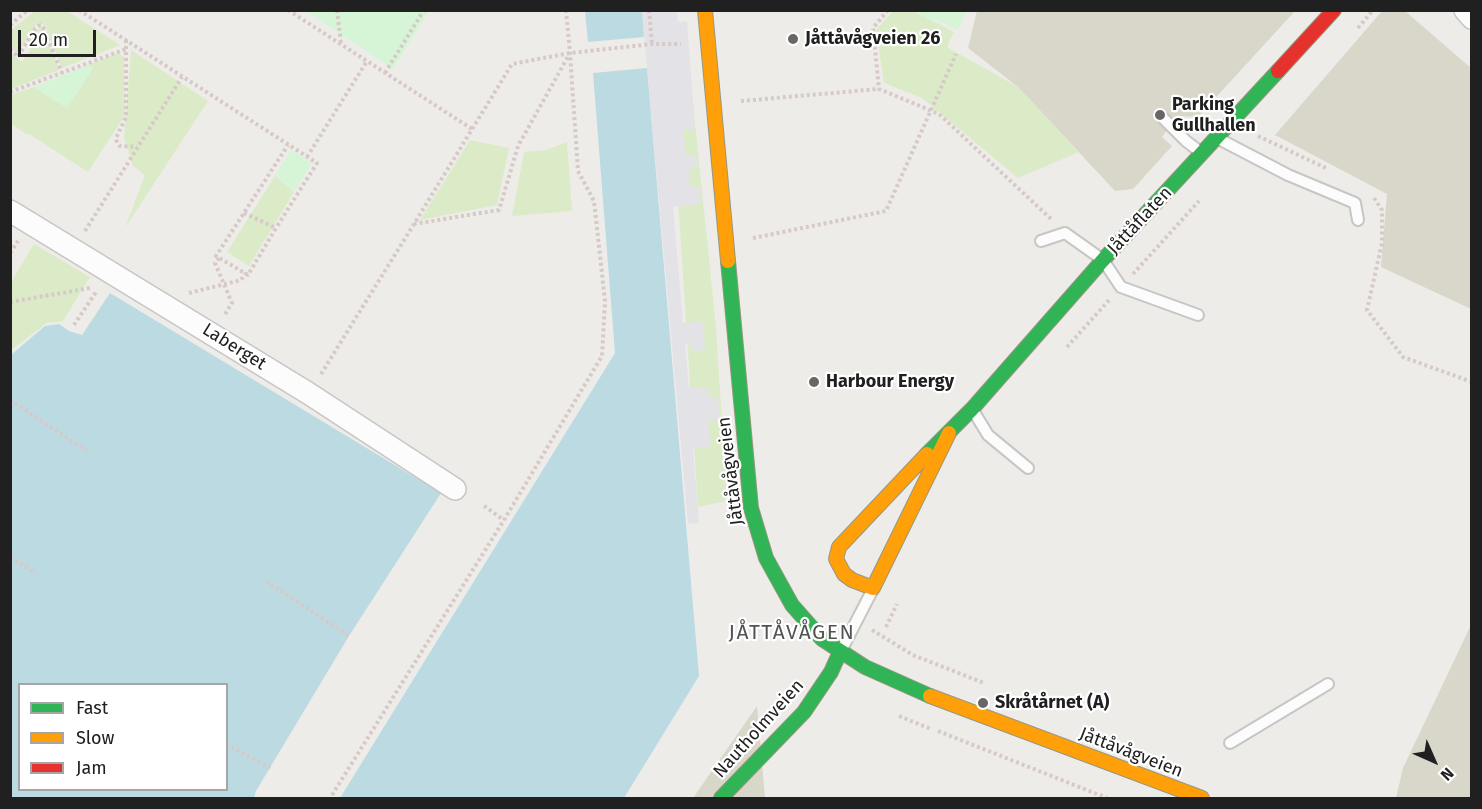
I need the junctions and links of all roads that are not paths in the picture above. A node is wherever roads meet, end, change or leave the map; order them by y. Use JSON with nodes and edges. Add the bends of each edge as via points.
{"nodes":[{"id":1,"x":705,"y":10,"type":"edge"},
{"id":2,"x":1334,"y":10,"type":"edge"},
{"id":3,"x":1465,"y":10,"type":"edge"},
{"id":4,"x":1472,"y":18,"type":"edge"},
{"id":5,"x":1160,"y":115,"type":"dead end"},
{"id":6,"x":1216,"y":137,"type":"junction"},
{"id":7,"x":1202,"y":153,"type":"junction"},
{"id":8,"x":10,"y":211,"type":"edge"},
{"id":9,"x":1358,"y":220,"type":"dead end"},
{"id":10,"x":1041,"y":241,"type":"dead end"},
{"id":11,"x":1103,"y":260,"type":"junction"},
{"id":12,"x":1198,"y":315,"type":"dead end"},
{"id":13,"x":972,"y":409,"type":"junction"},
{"id":14,"x":949,"y":433,"type":"junction"},
{"id":15,"x":1028,"y":468,"type":"dead end"},
{"id":16,"x":455,"y":489,"type":"dead end"},
{"id":17,"x":873,"y":588,"type":"junction"},
{"id":18,"x":840,"y":652,"type":"junction"},
{"id":19,"x":1328,"y":684,"type":"dead end"},
{"id":20,"x":1230,"y":743,"type":"dead end"},
{"id":21,"x":721,"y":798,"type":"edge"},
{"id":22,"x":1202,"y":798,"type":"edge"}],
"edges":[{"from":1,"to":18,"type":"street","name":"Jåttåvågveien","via":[[756,533],[765,558],[792,605],[822,639]]},
{"from":2,"to":6,"type":"street","name":"Jåttåflaten"},
{"from":3,"to":4,"type":"street"},
{"from":5,"to":7,"type":"lane"},
{"from":6,"to":7,"type":"street","name":"Jåttåflaten"},
{"from":6,"to":9,"type":"lane","via":[[1355,203]]},
{"from":7,"to":11,"type":"street","name":"Jåttåflaten"},
{"from":8,"to":16,"type":"street","name":"Laberget","via":[[308,393]]},
{"from":10,"to":11,"type":"lane","via":[[1065,233]]},
{"from":11,"to":12,"type":"lane","via":[[1121,287]]},
{"from":11,"to":13,"type":"street","name":"Jåttåflaten"},
{"from":13,"to":14,"type":"street","name":"Jåttåflaten"},
{"from":13,"to":15,"type":"lane","via":[[988,435]]},
{"from":14,"to":17,"type":"street","name":"Jåttåflaten"},
{"from":14,"to":17,"type":"street","name":"Jåttåflaten","via":[[839,547],[836,559],[844,574]]},
{"from":17,"to":18,"type":"lane","name":"Jåttåflaten"},
{"from":18,"to":21,"type":"street","name":"Nautholmveien","via":[[804,712]]},
{"from":18,"to":22,"type":"street","name":"Jåttåvågveien","via":[[910,688]]},
{"from":19,"to":20,"type":"lane"}]}
